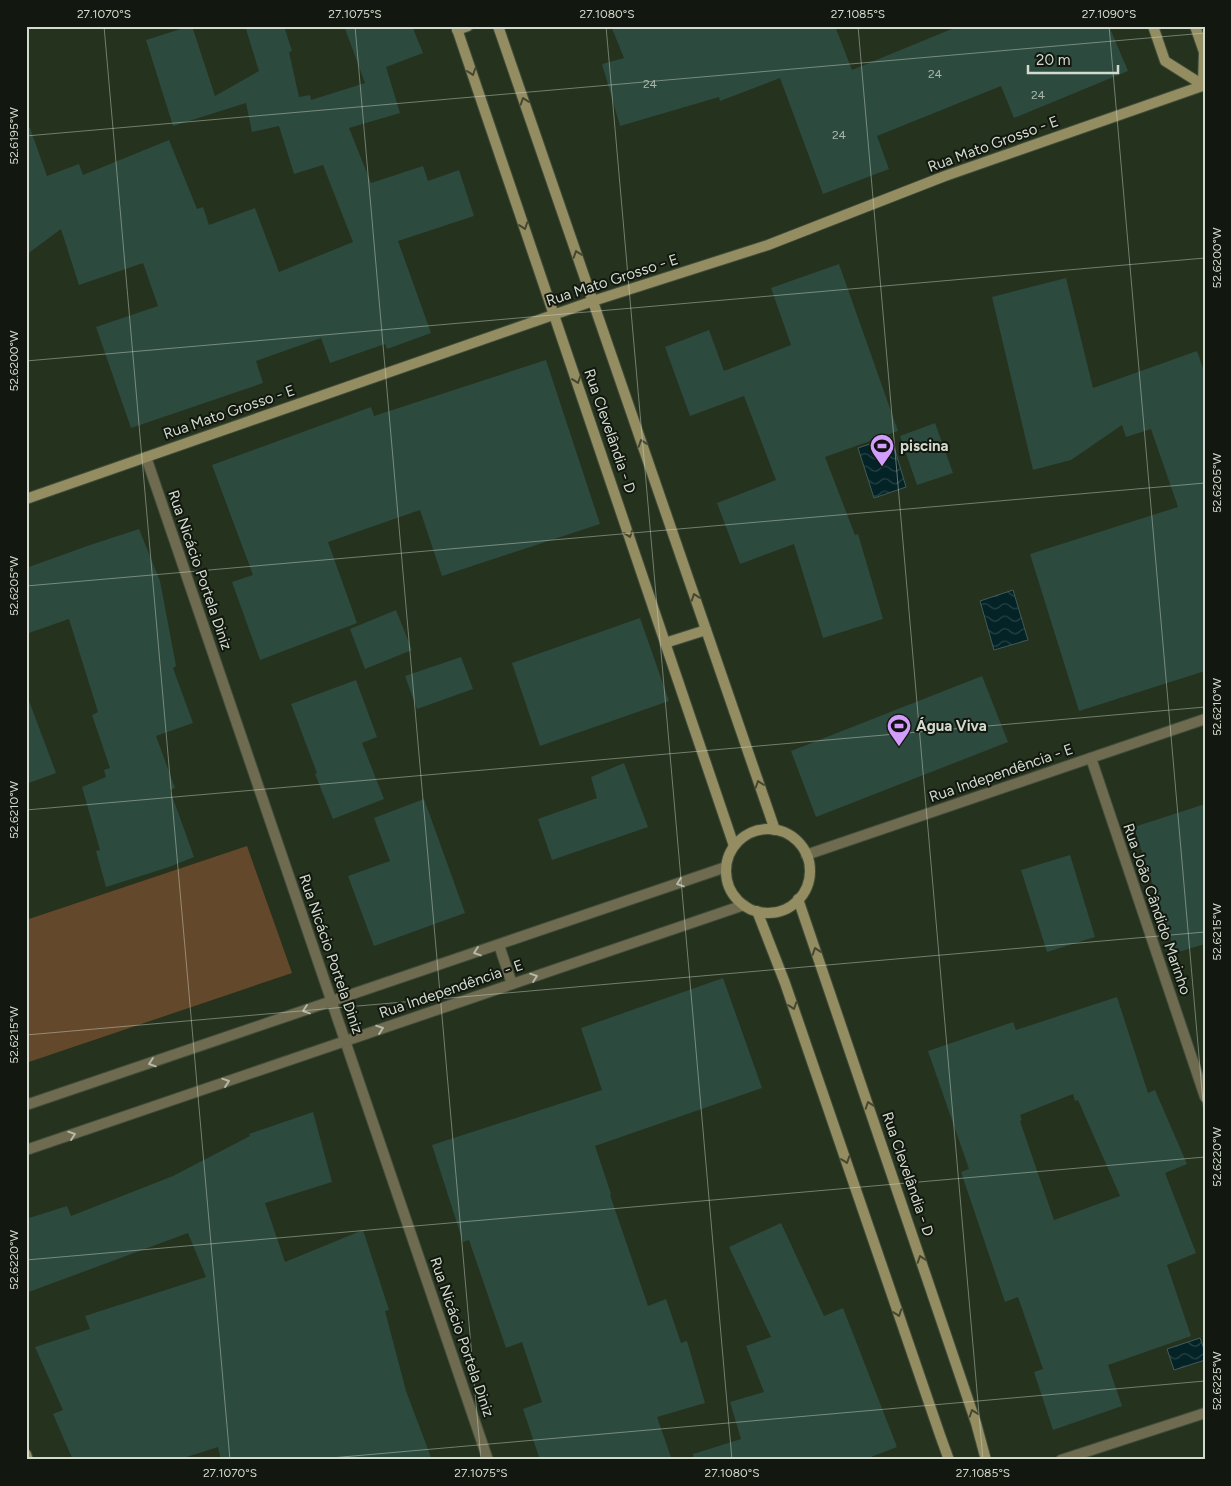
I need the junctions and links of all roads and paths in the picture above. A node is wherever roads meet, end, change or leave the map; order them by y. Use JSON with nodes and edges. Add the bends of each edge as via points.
{"nodes":[{"id":1,"x":468,"y":26,"type":"edge"},
{"id":2,"x":498,"y":26,"type":"edge"},
{"id":3,"x":1154,"y":26,"type":"edge"},
{"id":4,"x":1195,"y":26,"type":"edge"},
{"id":5,"x":456,"y":28,"type":"edge"},
{"id":6,"x":1204,"y":87,"type":"edge"},
{"id":7,"x":593,"y":301,"type":"junction"},
{"id":8,"x":554,"y":314,"type":"junction"},
{"id":9,"x":146,"y":457,"type":"junction"},
{"id":10,"x":26,"y":499,"type":"edge"},
{"id":11,"x":706,"y":630,"type":"junction"},
{"id":12,"x":665,"y":643,"type":"junction"},
{"id":13,"x":1205,"y":719,"type":"edge"},
{"id":14,"x":1091,"y":758,"type":"junction"},
{"id":15,"x":775,"y":830,"type":"junction"},
{"id":16,"x":734,"y":846,"type":"junction"},
{"id":17,"x":806,"y":855,"type":"junction"},
{"id":18,"x":726,"y":867,"type":"junction"},
{"id":19,"x":798,"y":899,"type":"junction"},
{"id":20,"x":744,"y":905,"type":"junction"},
{"id":21,"x":757,"y":911,"type":"junction"},
{"id":22,"x":498,"y":945,"type":"junction"},
{"id":23,"x":512,"y":984,"type":"junction"},
{"id":24,"x":332,"y":1002,"type":"junction"},
{"id":25,"x":345,"y":1041,"type":"junction"},
{"id":26,"x":1205,"y":1097,"type":"edge"},
{"id":27,"x":26,"y":1105,"type":"edge"},
{"id":28,"x":26,"y":1150,"type":"edge"},
{"id":29,"x":1205,"y":1413,"type":"edge"},
{"id":30,"x":26,"y":1454,"type":"edge"},
{"id":31,"x":28,"y":1460,"type":"edge"},
{"id":32,"x":488,"y":1460,"type":"edge"},
{"id":33,"x":950,"y":1460,"type":"edge"},
{"id":34,"x":986,"y":1460,"type":"edge"},
{"id":35,"x":1061,"y":1460,"type":"edge"}],
"edges":[{"from":1,"to":5,"type":"street"},
{"from":7,"to":2,"type":"street","name":"Rua Clevelândia - D","one_way":true},
{"from":3,"to":6,"type":"street","via":[[1165,61]]},
{"from":4,"to":6,"type":"street","via":[[1204,52]]},
{"from":5,"to":8,"type":"street","name":"Rua Clevelândia - D","one_way":true},
{"from":6,"to":7,"type":"street","name":"Rua Mato Grosso - E","via":[[946,176],[768,245]]},
{"from":7,"to":8,"type":"street","name":"Rua Mato Grosso - E"},
{"from":11,"to":7,"type":"street","name":"Rua Clevelândia - D","one_way":true},
{"from":8,"to":9,"type":"street","name":"Rua Mato Grosso - E"},
{"from":8,"to":12,"type":"street","name":"Rua Clevelândia - D","one_way":true},
{"from":9,"to":10,"type":"street","name":"Rua Mato Grosso - E"},
{"from":9,"to":24,"type":"street","name":"Rua Nicácio Portela Diniz"},
{"from":11,"to":12,"type":"street"},
{"from":15,"to":11,"type":"street","name":"Rua Clevelândia - D","one_way":true},
{"from":12,"to":16,"type":"street","name":"Rua Clevelândia - D"},
{"from":13,"to":14,"type":"street","name":"Rua Independência - E"},
{"from":14,"to":17,"type":"street","name":"Rua Independência - E"},
{"from":14,"to":26,"type":"street","name":"Rua João Cândido Marinho"},
{"from":15,"to":16,"type":"street","via":[[752,832]]},
{"from":15,"to":17,"type":"street","via":[[794,838]]},
{"from":16,"to":18,"type":"street"},
{"from":17,"to":19,"type":"street","via":[[808,883]]},
{"from":18,"to":20,"type":"street","via":[[728,885]]},
{"from":18,"to":22,"type":"street","name":"Rua Independência - E","one_way":true},
{"from":19,"to":21,"type":"street","via":[[779,911]]},
{"from":34,"to":19,"type":"street","name":"Rua Clevelândia - D","one_way":true,"via":[[964,1386]]},
{"from":20,"to":21,"type":"street"},
{"from":23,"to":20,"type":"street","name":"Rua Independência - E","one_way":true},
{"from":21,"to":33,"type":"street","one_way":true,"via":[[785,982]]},
{"from":22,"to":23,"type":"street"},
{"from":22,"to":24,"type":"street","name":"Rua Independência - E","one_way":true},
{"from":25,"to":23,"type":"street","name":"Rua Independência - E","one_way":true},
{"from":24,"to":25,"type":"street","name":"Rua Nicácio Portela Diniz"},
{"from":24,"to":27,"type":"street","name":"Rua Independência - E","one_way":true},
{"from":28,"to":25,"type":"street","name":"Rua Independência - E","one_way":true},
{"from":25,"to":32,"type":"street","name":"Rua Nicácio Portela Diniz"},
{"from":29,"to":35,"type":"street"},
{"from":30,"to":31,"type":"street"}]}
